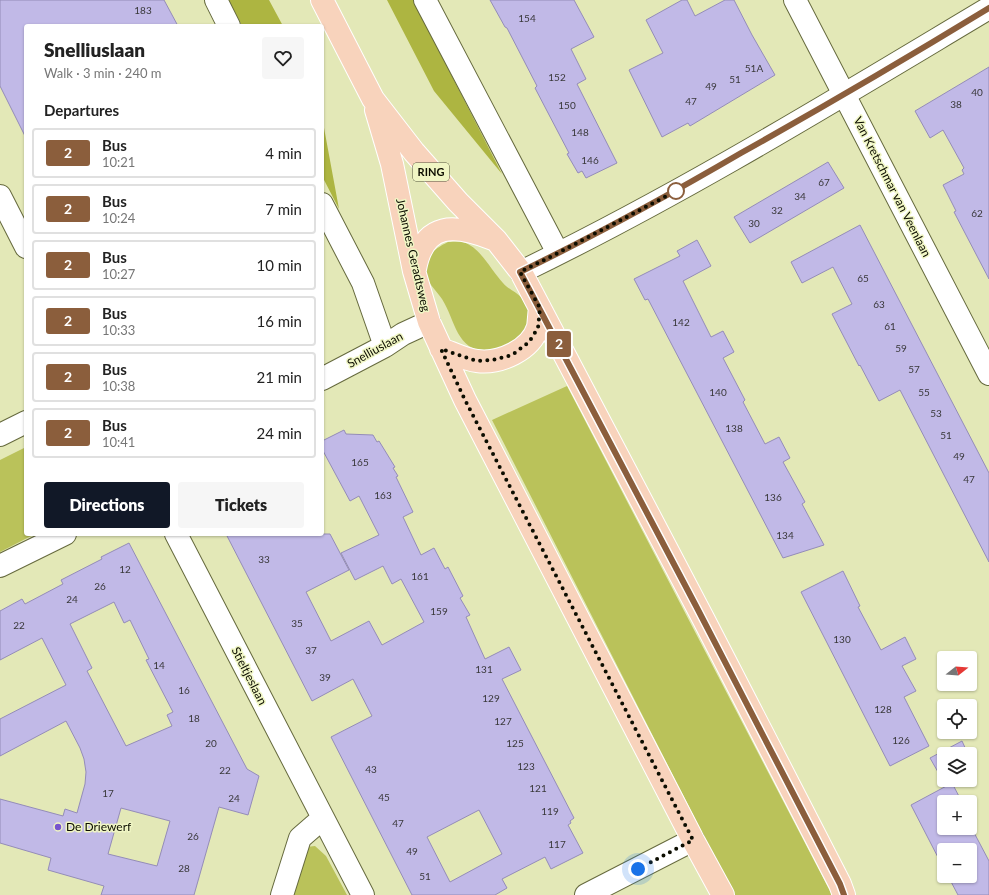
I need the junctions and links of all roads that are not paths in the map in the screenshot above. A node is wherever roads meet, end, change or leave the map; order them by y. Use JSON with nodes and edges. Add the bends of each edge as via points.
{"nodes":[{"id":1,"x":216,"y":0,"type":"edge"},
{"id":2,"x":322,"y":0,"type":"edge"},
{"id":3,"x":425,"y":0,"type":"edge"},
{"id":4,"x":795,"y":0,"type":"edge"},
{"id":5,"x":989,"y":8,"type":"edge"},
{"id":6,"x":228,"y":24,"type":"edge"},
{"id":7,"x":844,"y":94,"type":"junction"},
{"id":8,"x":373,"y":99,"type":"junction"},
{"id":9,"x":0,"y":196,"type":"edge"},
{"id":10,"x":324,"y":208,"type":"edge"},
{"id":11,"x":496,"y":240,"type":"junction"},
{"id":12,"x":24,"y":243,"type":"edge"},
{"id":13,"x":558,"y":253,"type":"junction"},
{"id":14,"x":414,"y":271,"type":"junction"},
{"id":15,"x":520,"y":272,"type":"junction"},
{"id":16,"x":540,"y":308,"type":"junction"},
{"id":17,"x":429,"y":322,"type":"junction"},
{"id":18,"x":385,"y":346,"type":"junction"},
{"id":19,"x":441,"y":349,"type":"junction"},
{"id":20,"x":984,"y":352,"type":"edge"},
{"id":21,"x":989,"y":374,"type":"edge"},
{"id":22,"x":324,"y":378,"type":"edge"},
{"id":23,"x":24,"y":423,"type":"edge"},
{"id":24,"x":0,"y":435,"type":"edge"},
{"id":25,"x":61,"y":536,"type":"edge"},
{"id":26,"x":177,"y":536,"type":"edge"},
{"id":27,"x":0,"y":566,"type":"edge"},
{"id":28,"x":323,"y":818,"type":"junction"},
{"id":29,"x":693,"y":840,"type":"junction"},
{"id":30,"x":282,"y":895,"type":"edge"},
{"id":31,"x":363,"y":895,"type":"edge"},
{"id":32,"x":586,"y":895,"type":"edge"},
{"id":33,"x":723,"y":895,"type":"edge"},
{"id":34,"x":844,"y":895,"type":"edge"}],
"edges":[{"from":1,"to":6,"type":"street"},
{"from":2,"to":8,"type":"main road","name":"Johannes Geradtsweg","number":"RING"},
{"from":3,"to":13,"type":"street"},
{"from":4,"to":7,"type":"street","name":"Van Kretschmar van Veenlaan"},
{"from":5,"to":7,"type":"street"},
{"from":7,"to":13,"type":"street","via":[[674,192]]},
{"from":7,"to":20,"type":"street","name":"Van Kretschmar van Veenlaan"},
{"from":8,"to":11,"type":"main road","name":"Johannes Geradtsweg","number":"RING","via":[[414,152]]},
{"from":8,"to":14,"type":"main road","name":"Johannes Geradtsweg","number":"RING","via":[[392,164]]},
{"from":9,"to":12,"type":"street"},
{"from":10,"to":18,"type":"street","via":[[363,283]]},
{"from":11,"to":14,"type":"main road","via":[[467,230],[441,230],[422,245]]},
{"from":11,"to":15,"type":"main road","name":"Johannes Geradtsweg","number":"RING"},
{"from":13,"to":15,"type":"street"},
{"from":14,"to":17,"type":"main road","name":"Johannes Geradtsweg","number":"RING"},
{"from":15,"to":16,"type":"main road","name":"Johannes Geradtsweg","number":"RING"},
{"from":16,"to":19,"type":"main road","via":[[538,328],[529,342],[512,355],[477,361]]},
{"from":16,"to":34,"type":"main road","name":"Johannes Geradtsweg","number":"RING"},
{"from":17,"to":18,"type":"street","name":"Snelliuslaan"},
{"from":17,"to":19,"type":"main road","name":"Johannes Geradtsweg","number":"RING"},
{"from":18,"to":22,"type":"street","name":"Snelliuslaan"},
{"from":19,"to":29,"type":"main road","name":"Johannes Geradtsweg","number":"RING"},
{"from":20,"to":21,"type":"street","name":"Van Kretschmar van Veenlaan"},
{"from":23,"to":24,"type":"street"},
{"from":25,"to":27,"type":"street"},
{"from":26,"to":28,"type":"street","name":"Stieltjeslaan"},
{"from":28,"to":30,"type":"street","via":[[300,838]]},
{"from":28,"to":31,"type":"street","name":"Stieltjeslaan"},
{"from":29,"to":32,"type":"street"},
{"from":29,"to":33,"type":"main road","name":"Johannes Geradtsweg","number":"RING"}]}
